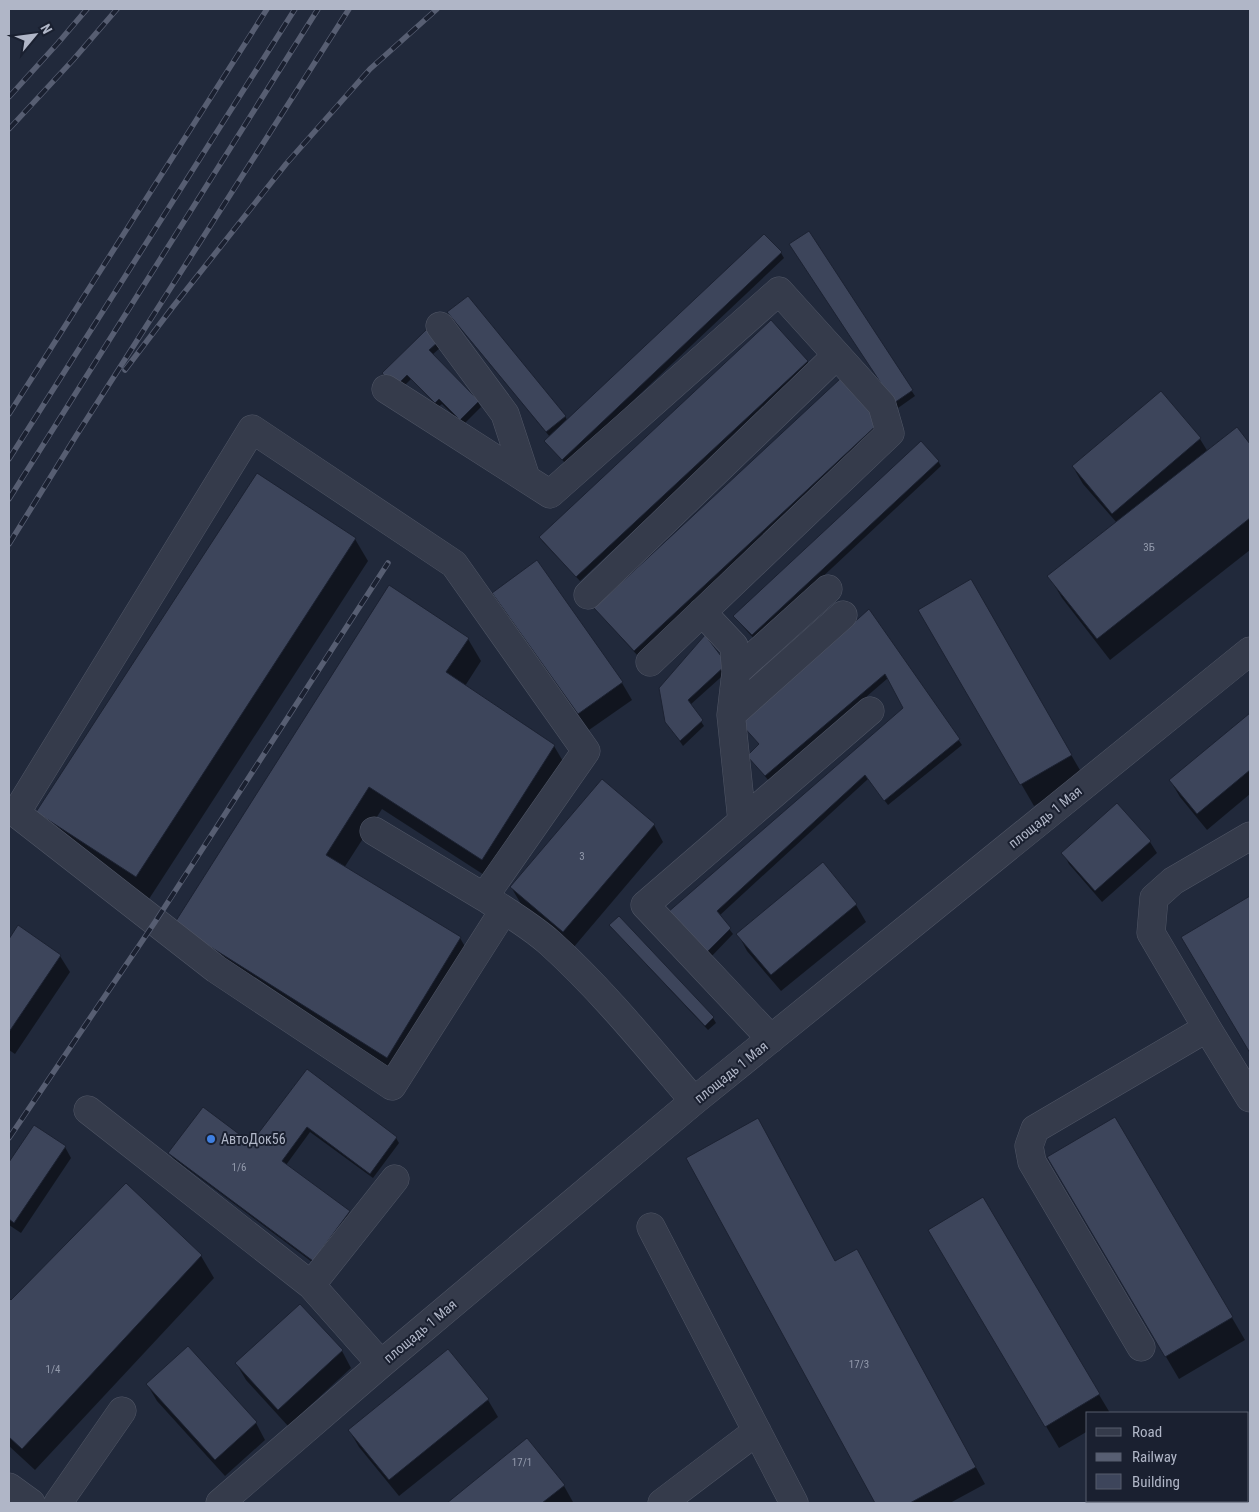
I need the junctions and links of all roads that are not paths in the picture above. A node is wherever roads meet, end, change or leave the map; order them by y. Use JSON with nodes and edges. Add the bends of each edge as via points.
{"nodes":[{"id":1,"x":440,"y":326,"type":"dead end"},
{"id":2,"x":837,"y":355,"type":"junction"},
{"id":3,"x":386,"y":389,"type":"dead end"},
{"id":4,"x":526,"y":478,"type":"junction"},
{"id":5,"x":828,"y":588,"type":"dead end"},
{"id":6,"x":588,"y":595,"type":"dead end"},
{"id":7,"x":702,"y":612,"type":"junction"},
{"id":8,"x":843,"y":615,"type":"dead end"},
{"id":9,"x":1250,"y":651,"type":"edge"},
{"id":10,"x":650,"y":662,"type":"dead end"},
{"id":11,"x":736,"y":672,"type":"junction"},
{"id":12,"x":870,"y":711,"type":"dead end"},
{"id":13,"x":731,"y":715,"type":"junction"},
{"id":14,"x":742,"y":821,"type":"junction"},
{"id":15,"x":374,"y":831,"type":"dead end"},
{"id":16,"x":1250,"y":836,"type":"edge"},
{"id":17,"x":494,"y":903,"type":"junction"},
{"id":18,"x":1206,"y":1028,"type":"junction"},
{"id":19,"x":771,"y":1039,"type":"junction"},
{"id":20,"x":1250,"y":1098,"type":"edge"},
{"id":21,"x":694,"y":1102,"type":"junction"},
{"id":22,"x":88,"y":1110,"type":"dead end"},
{"id":23,"x":395,"y":1179,"type":"dead end"},
{"id":24,"x":651,"y":1227,"type":"dead end"},
{"id":25,"x":311,"y":1285,"type":"junction"},
{"id":26,"x":1141,"y":1347,"type":"dead end"},
{"id":27,"x":381,"y":1364,"type":"junction"},
{"id":28,"x":122,"y":1412,"type":"dead end"},
{"id":29,"x":758,"y":1431,"type":"junction"},
{"id":30,"x":9,"y":1488,"type":"edge"},
{"id":31,"x":31,"y":1503,"type":"edge"},
{"id":32,"x":58,"y":1503,"type":"edge"},
{"id":33,"x":220,"y":1503,"type":"edge"},
{"id":34,"x":662,"y":1503,"type":"edge"},
{"id":35,"x":794,"y":1503,"type":"edge"}],
"edges":[{"from":1,"to":4,"type":"street","via":[[505,414]]},
{"from":2,"to":4,"type":"street","via":[[779,291],[550,494]]},
{"from":2,"to":6,"type":"street"},
{"from":2,"to":7,"type":"street","via":[[882,405],[890,433]]},
{"from":3,"to":4,"type":"street"},
{"from":5,"to":11,"type":"street"},
{"from":7,"to":10,"type":"street"},
{"from":7,"to":11,"type":"street","via":[[734,646]]},
{"from":8,"to":13,"type":"street"},
{"from":9,"to":19,"type":"street","name":"площадь 1 Мая"},
{"from":11,"to":13,"type":"street"},
{"from":12,"to":14,"type":"street"},
{"from":13,"to":14,"type":"street"},
{"from":14,"to":19,"type":"street","via":[[645,906]]},
{"from":15,"to":17,"type":"street"},
{"from":16,"to":18,"type":"street","via":[[1173,881],[1154,898],[1151,933]]},
{"from":17,"to":17,"type":"street","via":[[586,750],[454,564],[252,429],[16,813],[216,969],[392,1086]]},
{"from":17,"to":21,"type":"street","via":[[549,942],[596,988]]},
{"from":18,"to":20,"type":"street"},
{"from":18,"to":26,"type":"street","via":[[1035,1129],[1029,1146],[1032,1162]]},
{"from":19,"to":21,"type":"street","name":"площадь 1 Мая"},
{"from":21,"to":27,"type":"street","name":"площадь 1 Мая"},
{"from":22,"to":25,"type":"street"},
{"from":23,"to":25,"type":"street"},
{"from":24,"to":29,"type":"street"},
{"from":25,"to":27,"type":"street"},
{"from":27,"to":33,"type":"street","name":"площадь 1 Мая"},
{"from":28,"to":32,"type":"street"},
{"from":29,"to":34,"type":"street"},
{"from":29,"to":35,"type":"street"},
{"from":30,"to":31,"type":"street"}]}
